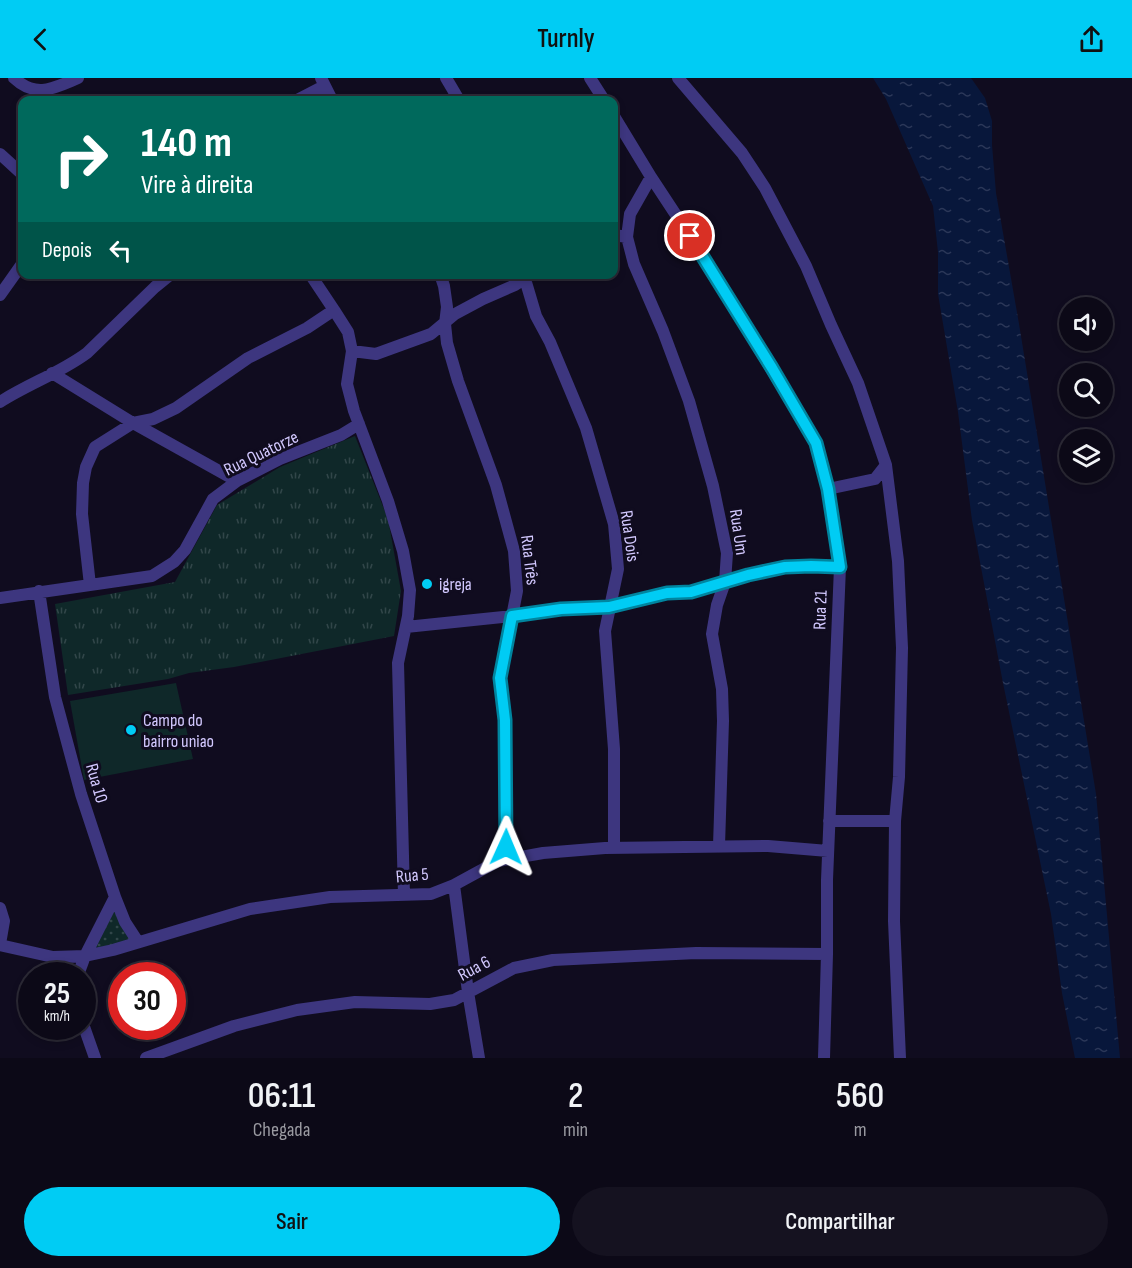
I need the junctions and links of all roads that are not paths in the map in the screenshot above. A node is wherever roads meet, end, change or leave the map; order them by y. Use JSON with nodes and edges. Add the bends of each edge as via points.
{"nodes":[{"id":1,"x":14,"y":78,"type":"edge"},
{"id":2,"x":78,"y":78,"type":"edge"},
{"id":3,"x":446,"y":78,"type":"edge"},
{"id":4,"x":590,"y":78,"type":"edge"},
{"id":5,"x":678,"y":78,"type":"edge"},
{"id":6,"x":323,"y":82,"type":"edge"},
{"id":7,"x":303,"y":96,"type":"edge"},
{"id":8,"x":330,"y":96,"type":"edge"},
{"id":9,"x":457,"y":96,"type":"edge"},
{"id":10,"x":601,"y":96,"type":"edge"},
{"id":11,"x":618,"y":123,"type":"edge"},
{"id":12,"x":0,"y":154,"type":"edge"},
{"id":13,"x":18,"y":170,"type":"edge"},
{"id":14,"x":651,"y":177,"type":"junction"},
{"id":15,"x":618,"y":236,"type":"edge"},
{"id":16,"x":627,"y":237,"type":"junction"},
{"id":17,"x":18,"y":270,"type":"edge"},
{"id":18,"x":164,"y":279,"type":"edge"},
{"id":19,"x":313,"y":279,"type":"edge"},
{"id":20,"x":442,"y":279,"type":"edge"},
{"id":21,"x":524,"y":279,"type":"edge"},
{"id":22,"x":528,"y":279,"type":"edge"},
{"id":23,"x":0,"y":296,"type":"edge"},
{"id":24,"x":334,"y":310,"type":"junction"},
{"id":25,"x":445,"y":324,"type":"junction"},
{"id":26,"x":352,"y":351,"type":"junction"},
{"id":27,"x":52,"y":373,"type":"junction"},
{"id":28,"x":0,"y":402,"type":"edge"},
{"id":29,"x":133,"y":423,"type":"junction"},
{"id":30,"x":359,"y":424,"type":"junction"},
{"id":31,"x":886,"y":465,"type":"junction"},
{"id":32,"x":237,"y":481,"type":"junction"},
{"id":33,"x":828,"y":489,"type":"junction"},
{"id":34,"x":840,"y":567,"type":"junction"},
{"id":35,"x":725,"y":582,"type":"junction"},
{"id":36,"x":90,"y":585,"type":"junction"},
{"id":37,"x":39,"y":591,"type":"junction"},
{"id":38,"x":0,"y":598,"type":"edge"},
{"id":39,"x":609,"y":607,"type":"junction"},
{"id":40,"x":512,"y":616,"type":"junction"},
{"id":41,"x":406,"y":627,"type":"junction"},
{"id":42,"x":829,"y":821,"type":"junction"},
{"id":43,"x":895,"y":821,"type":"junction"},
{"id":44,"x":718,"y":846,"type":"junction"},
{"id":45,"x":614,"y":847,"type":"junction"},
{"id":46,"x":828,"y":851,"type":"junction"},
{"id":47,"x":505,"y":859,"type":"junction"},
{"id":48,"x":454,"y":885,"type":"junction"},
{"id":49,"x":404,"y":895,"type":"junction"},
{"id":50,"x":114,"y":897,"type":"junction"},
{"id":51,"x":0,"y":908,"type":"edge"},
{"id":52,"x":138,"y":942,"type":"junction"},
{"id":53,"x":0,"y":944,"type":"edge"},
{"id":54,"x":827,"y":954,"type":"junction"},
{"id":55,"x":85,"y":956,"type":"junction"},
{"id":56,"x":83,"y":962,"type":"edge"},
{"id":57,"x":468,"y":992,"type":"junction"},
{"id":58,"x":89,"y":1040,"type":"edge"},
{"id":59,"x":95,"y":1058,"type":"edge"},
{"id":60,"x":146,"y":1058,"type":"edge"},
{"id":61,"x":479,"y":1058,"type":"edge"},
{"id":62,"x":824,"y":1058,"type":"edge"},
{"id":63,"x":900,"y":1058,"type":"edge"}],
"edges":[{"from":1,"to":2,"type":"street","via":[[24,87],[40,91]]},
{"from":3,"to":9,"type":"street"},
{"from":4,"to":10,"type":"street"},
{"from":5,"to":31,"type":"street","via":[[742,153],[770,198],[806,266],[858,383]]},
{"from":6,"to":7,"type":"street"},
{"from":6,"to":8,"type":"street"},
{"from":11,"to":14,"type":"street","name":"Rua 21"},
{"from":12,"to":13,"type":"street"},
{"from":14,"to":16,"type":"street","via":[[630,214]]},
{"from":14,"to":33,"type":"street","name":"Rua 21","via":[[816,443]]},
{"from":15,"to":16,"type":"street"},
{"from":16,"to":35,"type":"street","name":"Rua Um","via":[[634,264],[689,401],[727,553]]},
{"from":17,"to":23,"type":"street"},
{"from":18,"to":27,"type":"street","via":[[87,353]]},
{"from":19,"to":24,"type":"street"},
{"from":20,"to":25,"type":"street","name":"Rua Três","via":[[447,307]]},
{"from":21,"to":25,"type":"street","via":[[455,314]]},
{"from":22,"to":39,"type":"street","name":"Rua Dois","via":[[536,316],[586,428],[614,524],[618,569]]},
{"from":24,"to":26,"type":"street","via":[[348,332]]},
{"from":24,"to":29,"type":"street","via":[[248,358],[176,408]]},
{"from":25,"to":26,"type":"street","via":[[431,334],[376,354]]},
{"from":25,"to":40,"type":"street","name":"Rua Três","via":[[458,381],[496,485],[513,551],[517,591]]},
{"from":26,"to":30,"type":"street","via":[[347,384]]},
{"from":27,"to":28,"type":"street"},
{"from":27,"to":29,"type":"street"},
{"from":29,"to":32,"type":"street"},
{"from":29,"to":36,"type":"street","via":[[95,447],[86,467],[82,514]]},
{"from":30,"to":32,"type":"street","name":"Rua Quatorze"},
{"from":30,"to":41,"type":"street","via":[[403,551],[410,590]]},
{"from":31,"to":33,"type":"street","via":[[875,479]]},
{"from":31,"to":43,"type":"street","via":[[898,561],[902,648]]},
{"from":32,"to":36,"type":"street","name":"Rua Quatorze","via":[[213,500],[174,562],[152,576]]},
{"from":33,"to":34,"type":"street","name":"Rua 21"},
{"from":34,"to":35,"type":"street","via":[[785,567]]},
{"from":34,"to":42,"type":"street","name":"Rua 21"},
{"from":35,"to":39,"type":"street"},
{"from":35,"to":44,"type":"street","name":"Rua Um","via":[[712,634],[722,689],[723,721]]},
{"from":36,"to":37,"type":"street","name":"Rua Quatorze"},
{"from":37,"to":38,"type":"street","name":"Rua Quatorze"},
{"from":37,"to":50,"type":"street","name":"Rua 10","via":[[55,697]]},
{"from":39,"to":40,"type":"street"},
{"from":39,"to":45,"type":"street","name":"Rua Dois","via":[[604,631],[614,749]]},
{"from":40,"to":41,"type":"street"},
{"from":40,"to":47,"type":"street","name":"Rua Três","via":[[500,678],[505,720]]},
{"from":41,"to":49,"type":"street","via":[[398,663]]},
{"from":42,"to":43,"type":"street"},
{"from":42,"to":46,"type":"street","name":"Rua 21"},
{"from":43,"to":63,"type":"street","via":[[894,921]]},
{"from":44,"to":45,"type":"street","name":"Rua 5"},
{"from":44,"to":46,"type":"street","name":"Rua 5"},
{"from":45,"to":47,"type":"street","name":"Rua 5"},
{"from":46,"to":54,"type":"street","name":"Rua 21"},
{"from":47,"to":48,"type":"street","name":"Rua 5"},
{"from":48,"to":49,"type":"street","name":"Rua 5","via":[[431,894]]},
{"from":48,"to":57,"type":"street"},
{"from":49,"to":52,"type":"street","name":"Rua 5","via":[[330,897],[250,909]]},
{"from":50,"to":52,"type":"street","name":"Rua 10"},
{"from":50,"to":55,"type":"street"},
{"from":51,"to":53,"type":"street","via":[[4,921]]},
{"from":52,"to":55,"type":"street","name":"Rua 5"},
{"from":53,"to":55,"type":"street","name":"Rua 5","via":[[53,957]]},
{"from":54,"to":57,"type":"street","name":"Rua 6","via":[[696,953],[553,960],[514,968]]},
{"from":54,"to":62,"type":"street","name":"Rua 21"},
{"from":55,"to":56,"type":"street"},
{"from":57,"to":60,"type":"street","name":"Rua 6","via":[[454,1000],[430,1004],[355,1002],[297,1010],[234,1026]]},
{"from":57,"to":61,"type":"street"},
{"from":58,"to":59,"type":"street"}]}
